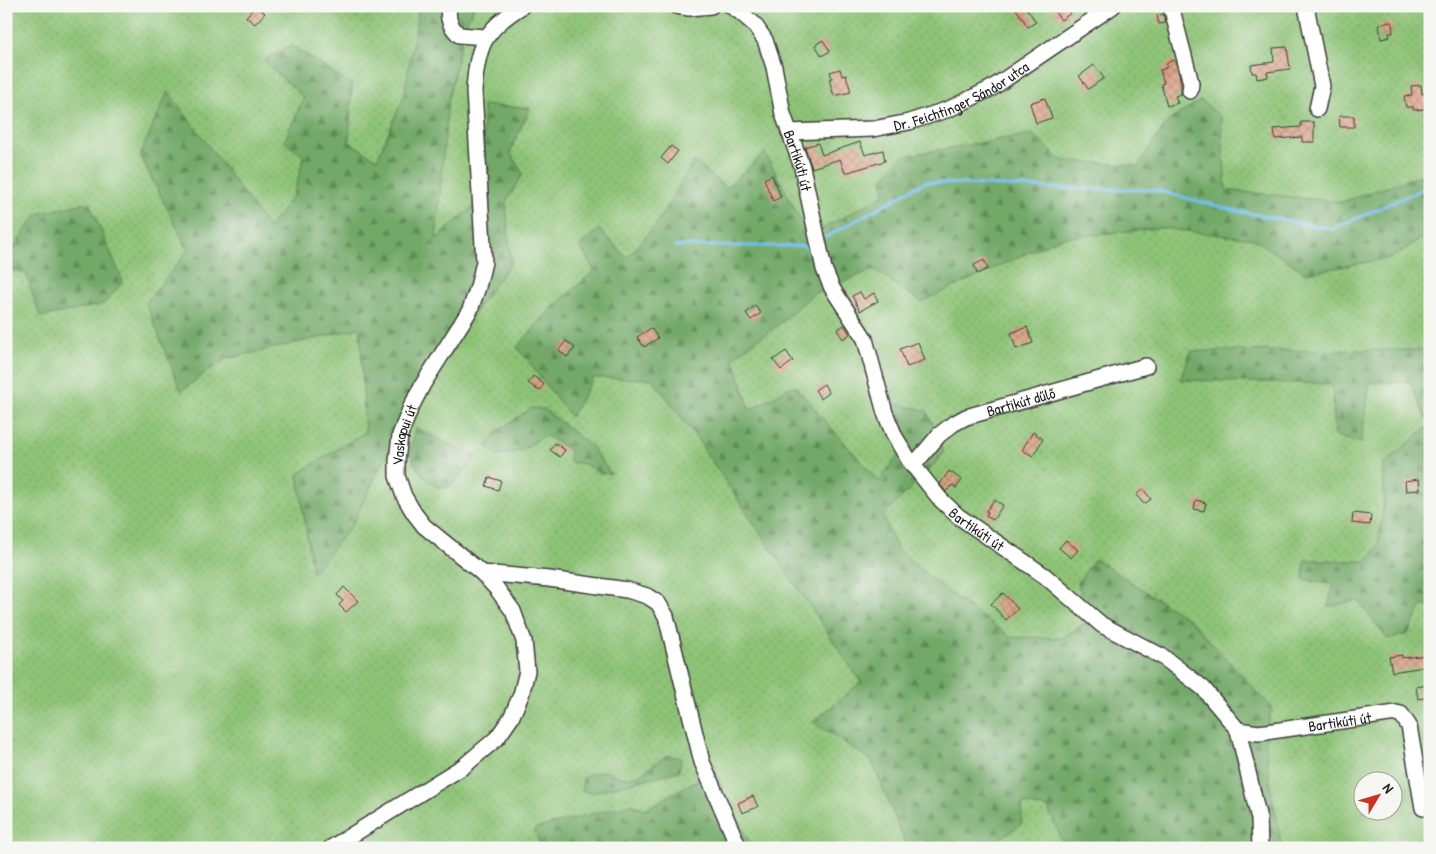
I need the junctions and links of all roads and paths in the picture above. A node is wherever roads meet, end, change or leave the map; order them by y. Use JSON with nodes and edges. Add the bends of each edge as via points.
{"nodes":[{"id":1,"x":449,"y":6,"type":"edge"},
{"id":2,"x":522,"y":6,"type":"edge"},
{"id":3,"x":677,"y":6,"type":"edge"},
{"id":4,"x":711,"y":6,"type":"edge"},
{"id":5,"x":731,"y":6,"type":"edge"},
{"id":6,"x":1113,"y":6,"type":"edge"},
{"id":7,"x":1171,"y":6,"type":"edge"},
{"id":8,"x":1306,"y":6,"type":"edge"},
{"id":9,"x":485,"y":37,"type":"junction"},
{"id":10,"x":1190,"y":91,"type":"dead end"},
{"id":11,"x":1317,"y":109,"type":"dead end"},
{"id":12,"x":789,"y":132,"type":"junction"},
{"id":13,"x":1146,"y":366,"type":"dead end"},
{"id":14,"x":914,"y":466,"type":"junction"},
{"id":15,"x":482,"y":573,"type":"junction"},
{"id":16,"x":1238,"y":730,"type":"junction"},
{"id":17,"x":1423,"y":808,"type":"dead end"},
{"id":18,"x":331,"y":848,"type":"edge"},
{"id":19,"x":740,"y":848,"type":"edge"},
{"id":20,"x":1260,"y":848,"type":"edge"}],
"edges":[{"from":1,"to":9,"type":"street","via":[[450,26],[459,35]]},
{"from":2,"to":9,"type":"street","name":"Vaskapui út","via":[[507,15]]},
{"from":3,"to":4,"type":"street"},
{"from":5,"to":12,"type":"street","name":"Bartikúti út","via":[[754,24],[765,40]]},
{"from":6,"to":12,"type":"street","name":"Dr. Feichtinger Sándor utca","via":[[992,88],[948,109],[909,122],[873,128]]},
{"from":7,"to":10,"type":"street","via":[[1191,83]]},
{"from":8,"to":11,"type":"street","via":[[1322,86]]},
{"from":9,"to":15,"type":"street","name":"Vaskapui út","via":[[479,52],[474,91],[484,262],[470,310],[410,407],[400,436],[397,461],[399,483],[414,513],[424,526]]},
{"from":12,"to":14,"type":"street","name":"Bartikúti út","via":[[802,167],[826,278],[865,339],[885,413]]},
{"from":13,"to":14,"type":"street","name":"Bartikút dűlő","via":[[966,418],[939,435]]},
{"from":14,"to":16,"type":"street","name":"Bartikúti út","via":[[958,516],[1044,576],[1102,625],[1163,657],[1203,688]]},
{"from":15,"to":18,"type":"street","name":"Vaskapui út","via":[[513,611],[524,641],[527,672],[511,718],[497,738],[464,766]]},
{"from":15,"to":19,"type":"street","via":[[627,590],[658,603],[666,616],[702,762]]},
{"from":16,"to":17,"type":"street","name":"Bartikúti út","via":[[1259,733],[1401,714],[1410,726]]},
{"from":16,"to":20,"type":"street","via":[[1259,819]]}]}
